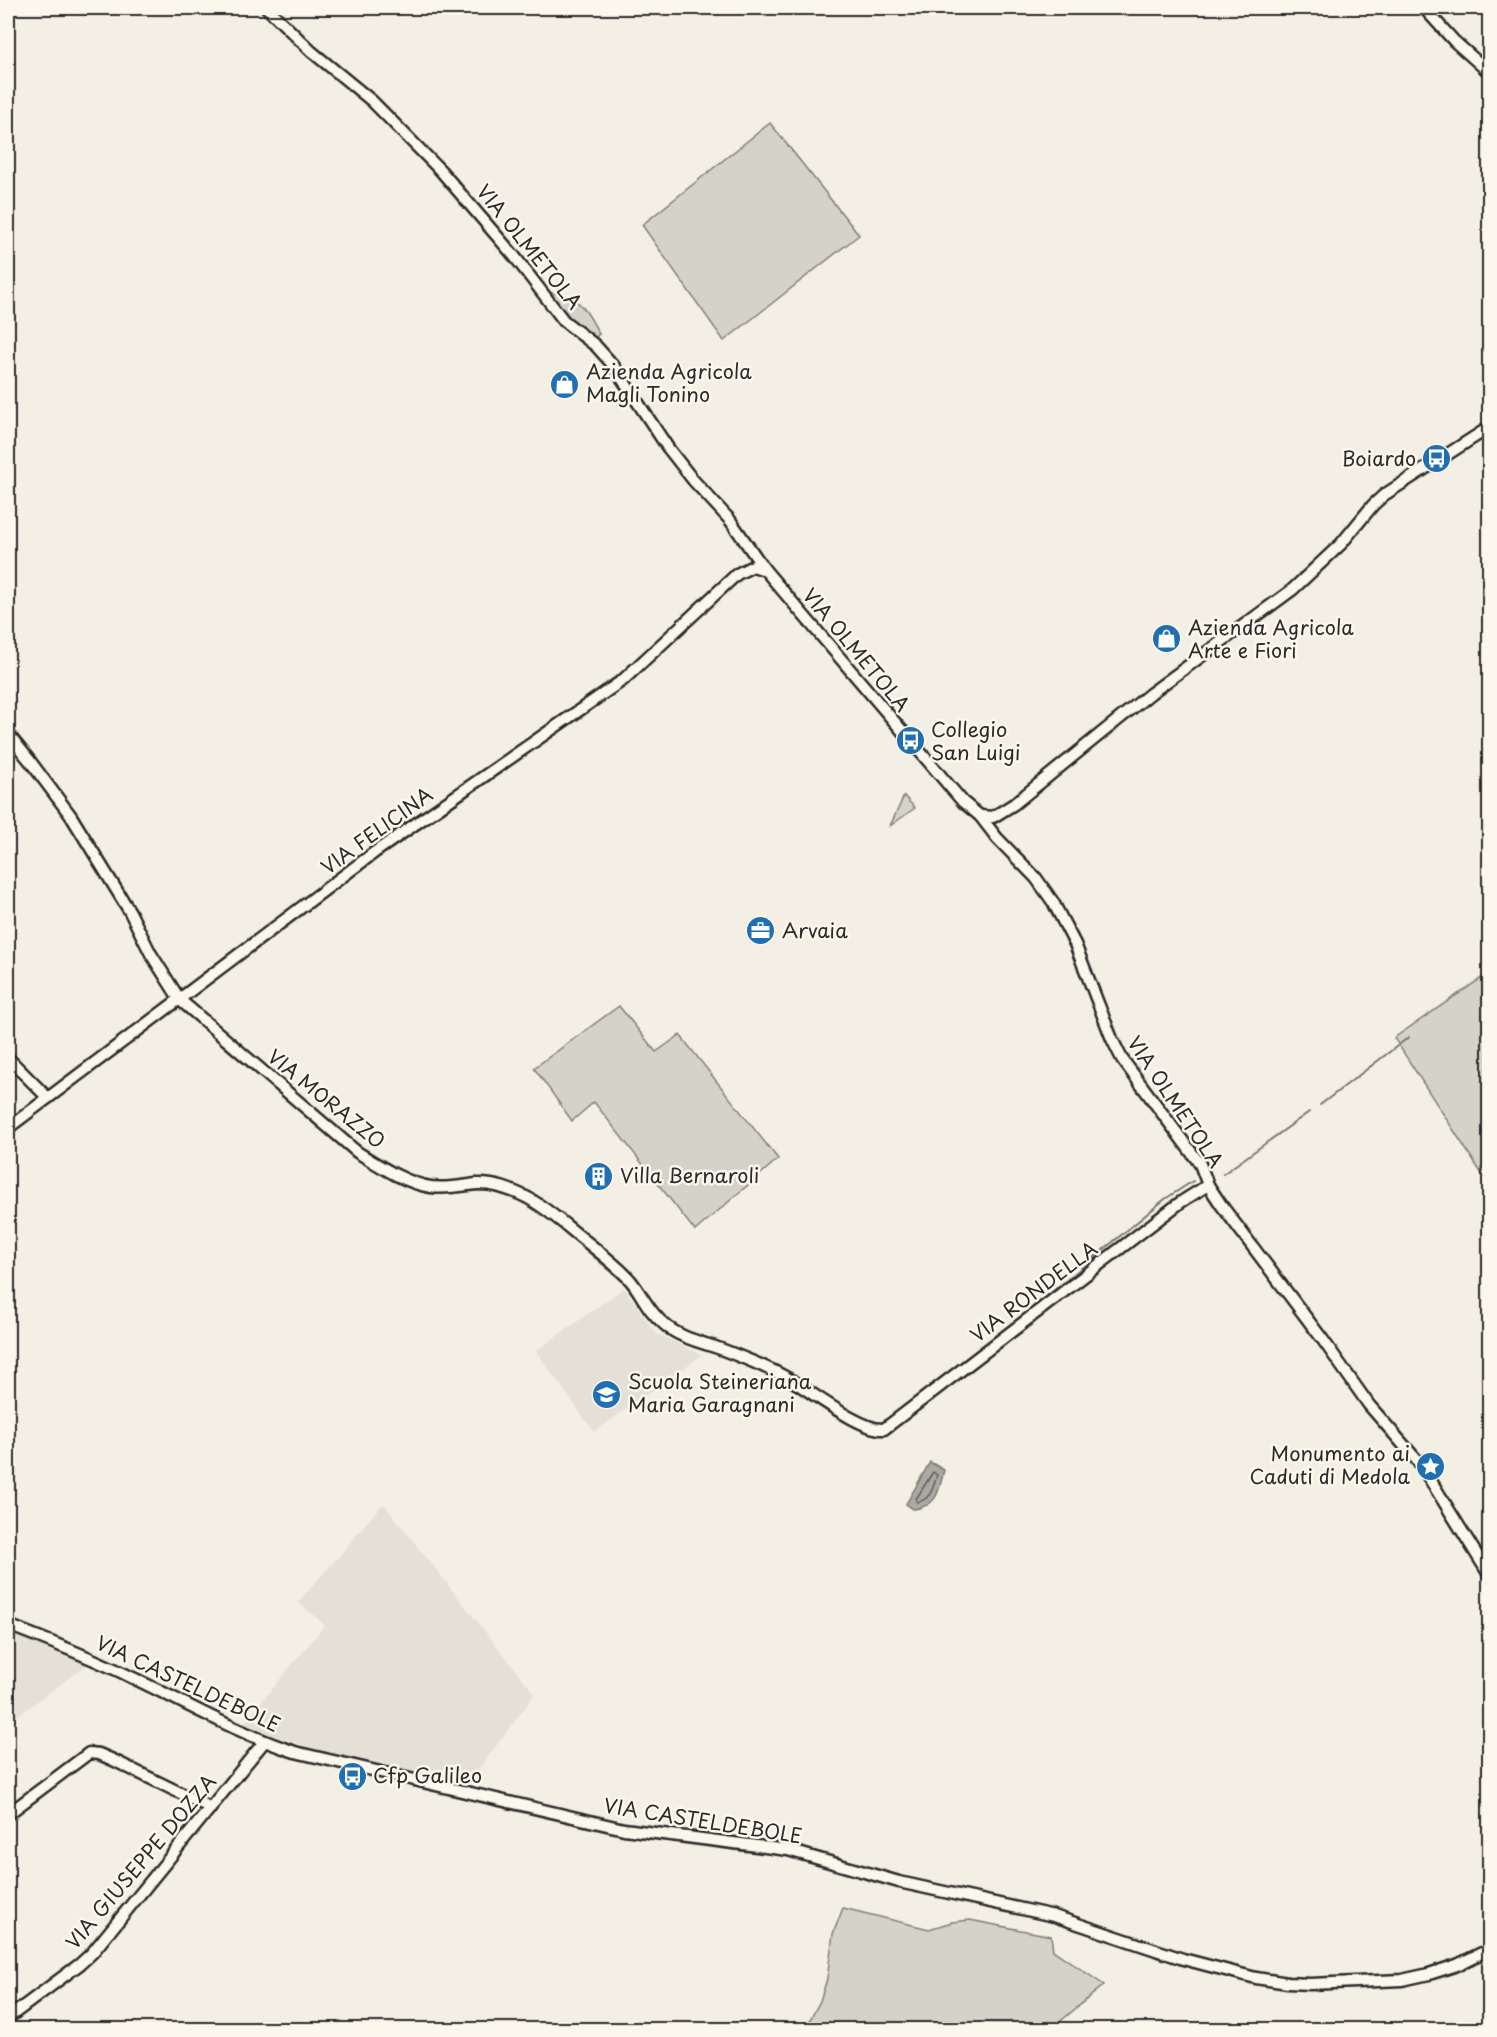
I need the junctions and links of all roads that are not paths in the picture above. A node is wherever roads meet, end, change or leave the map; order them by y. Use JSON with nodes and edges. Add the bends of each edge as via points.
{"nodes":[{"id":1,"x":267,"y":8,"type":"edge"},
{"id":2,"x":1424,"y":8,"type":"edge"},
{"id":3,"x":1490,"y":73,"type":"edge"},
{"id":4,"x":1490,"y":427,"type":"edge"},
{"id":5,"x":765,"y":570,"type":"junction"},
{"id":6,"x":8,"y":734,"type":"edge"},
{"id":7,"x":980,"y":816,"type":"junction"},
{"id":8,"x":180,"y":1000,"type":"junction"},
{"id":9,"x":8,"y":1058,"type":"edge"},
{"id":10,"x":48,"y":1098,"type":"junction"},
{"id":11,"x":8,"y":1128,"type":"edge"},
{"id":12,"x":1208,"y":1185,"type":"junction"},
{"id":13,"x":884,"y":1429,"type":"joint"},
{"id":14,"x":1490,"y":1576,"type":"edge"},
{"id":15,"x":8,"y":1625,"type":"edge"},
{"id":16,"x":264,"y":1742,"type":"junction"},
{"id":17,"x":211,"y":1808,"type":"junction"},
{"id":18,"x":8,"y":1814,"type":"edge"},
{"id":19,"x":1490,"y":1949,"type":"edge"},
{"id":20,"x":1484,"y":1957,"type":"edge"},
{"id":21,"x":8,"y":2018,"type":"edge"}],
"edges":[{"from":1,"to":5,"type":"street","name":"VIA OLMETOLA","via":[[311,51],[372,101],[459,189],[564,321],[613,365],[668,448],[730,520]]},
{"from":2,"to":3,"type":"street"},
{"from":4,"to":7,"type":"street","via":[[1384,495],[1292,590],[1151,693],[1014,804],[993,817]]},
{"from":5,"to":7,"type":"street","name":"VIA OLMETOLA","via":[[945,782]]},
{"from":5,"to":8,"type":"street","name":"VIA FELICINA","via":[[753,566],[737,574],[623,680],[375,852]]},
{"from":6,"to":8,"type":"street","name":"VIA MORAZZO","via":[[71,816]]},
{"from":7,"to":12,"type":"street","name":"VIA OLMETOLA","via":[[1053,902],[1075,944],[1122,1059],[1200,1164]]},
{"from":8,"to":10,"type":"street","name":"VIA FELICINA"},
{"from":8,"to":13,"type":"street","name":"VIA MORAZZO","via":[[357,1152],[387,1170],[429,1187],[489,1185],[528,1198],[606,1258],[666,1326],[756,1362],[875,1430]]},
{"from":9,"to":10,"type":"street"},
{"from":10,"to":11,"type":"street","name":"VIA FELICINA"},
{"from":12,"to":13,"type":"street","name":"VIA RONDELLA"},
{"from":12,"to":14,"type":"street","name":"VIA OLMETOLA","via":[[1369,1406],[1421,1465]]},
{"from":15,"to":16,"type":"street","name":"VIA CASTELDEBOLE","via":[[96,1660]]},
{"from":16,"to":17,"type":"street","name":"VIA GIUSEPPE DOZZA"},
{"from":16,"to":20,"type":"street","name":"VIA CASTELDEBOLE","via":[[336,1763],[608,1826],[788,1850],[899,1882],[1054,1916],[1183,1959],[1256,1978],[1310,1984],[1402,1980]]},
{"from":17,"to":18,"type":"street","via":[[113,1760],[89,1753]]},
{"from":17,"to":21,"type":"street","name":"VIA GIUSEPPE DOZZA","via":[[92,1953]]},
{"from":19,"to":20,"type":"street","name":"VIA CASTELDEBOLE"}]}
